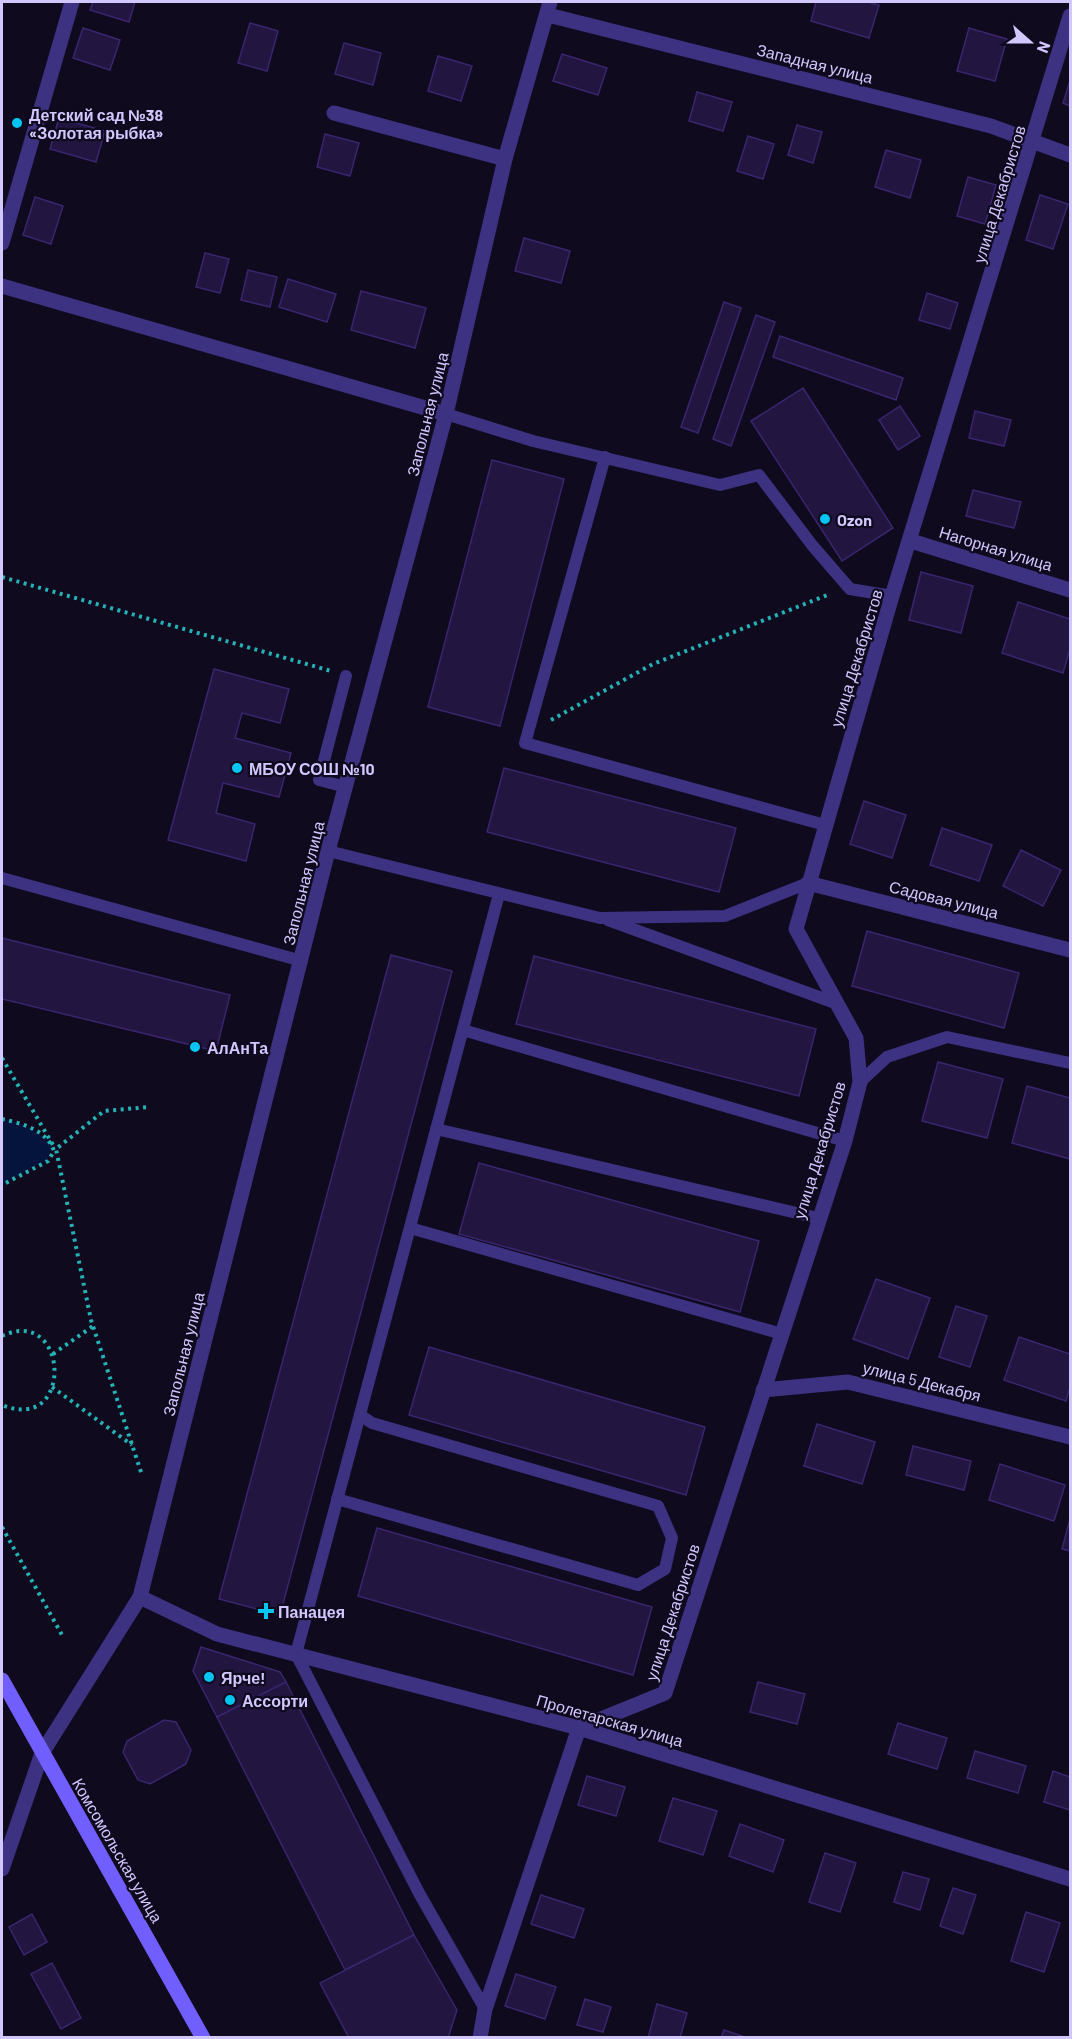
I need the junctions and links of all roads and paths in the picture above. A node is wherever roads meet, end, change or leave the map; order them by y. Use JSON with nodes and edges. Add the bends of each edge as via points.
{"nodes":[{"id":1,"x":72,"y":2,"type":"edge"},
{"id":2,"x":549,"y":8,"type":"edge"},
{"id":3,"x":1071,"y":16,"type":"edge"},
{"id":4,"x":334,"y":113,"type":"dead end"},
{"id":5,"x":1033,"y":144,"type":"junction"},
{"id":6,"x":1071,"y":155,"type":"edge"},
{"id":7,"x":505,"y":159,"type":"junction"},
{"id":8,"x":2,"y":243,"type":"edge"},
{"id":9,"x":2,"y":286,"type":"edge"},
{"id":10,"x":446,"y":414,"type":"junction"},
{"id":11,"x":604,"y":457,"type":"junction"},
{"id":12,"x":911,"y":541,"type":"junction"},
{"id":13,"x":2,"y":578,"type":"edge"},
{"id":14,"x":848,"y":587,"type":"junction"},
{"id":15,"x":1071,"y":590,"type":"edge"},
{"id":16,"x":892,"y":596,"type":"junction"},
{"id":17,"x":346,"y":676,"type":"joint"},
{"id":18,"x":528,"y":733,"type":"junction"},
{"id":19,"x":346,"y":787,"type":"junction"},
{"id":20,"x":825,"y":825,"type":"junction"},
{"id":21,"x":328,"y":851,"type":"junction"},
{"id":22,"x":2,"y":878,"type":"edge"},
{"id":23,"x":808,"y":883,"type":"junction"},
{"id":24,"x":499,"y":894,"type":"junction"},
{"id":25,"x":600,"y":918,"type":"junction"},
{"id":26,"x":1071,"y":950,"type":"edge"},
{"id":27,"x":302,"y":961,"type":"junction"},
{"id":28,"x":838,"y":1004,"type":"junction"},
{"id":29,"x":463,"y":1030,"type":"junction"},
{"id":30,"x":2,"y":1058,"type":"edge"},
{"id":31,"x":1071,"y":1063,"type":"edge"},
{"id":32,"x":860,"y":1082,"type":"junction"},
{"id":33,"x":149,"y":1107,"type":"dead end"},
{"id":34,"x":2,"y":1119,"type":"edge"},
{"id":35,"x":436,"y":1130,"type":"junction"},
{"id":36,"x":845,"y":1141,"type":"junction"},
{"id":37,"x":56,"y":1149,"type":"junction"},
{"id":38,"x":2,"y":1185,"type":"edge"},
{"id":39,"x":818,"y":1218,"type":"junction"},
{"id":40,"x":410,"y":1228,"type":"junction"},
{"id":41,"x":93,"y":1326,"type":"junction"},
{"id":42,"x":782,"y":1334,"type":"junction"},
{"id":43,"x":2,"y":1336,"type":"edge"},
{"id":44,"x":53,"y":1354,"type":"junction"},
{"id":45,"x":52,"y":1387,"type":"junction"},
{"id":46,"x":763,"y":1390,"type":"junction"},
{"id":47,"x":2,"y":1405,"type":"edge"},
{"id":48,"x":360,"y":1415,"type":"junction"},
{"id":49,"x":1071,"y":1437,"type":"edge"},
{"id":50,"x":132,"y":1445,"type":"junction"},
{"id":51,"x":141,"y":1472,"type":"dead end"},
{"id":52,"x":338,"y":1499,"type":"junction"},
{"id":53,"x":2,"y":1527,"type":"edge"},
{"id":54,"x":140,"y":1597,"type":"junction"},
{"id":55,"x":62,"y":1635,"type":"dead end"},
{"id":56,"x":296,"y":1654,"type":"junction"},
{"id":57,"x":2,"y":1680,"type":"edge"},
{"id":58,"x":579,"y":1728,"type":"junction"},
{"id":59,"x":42,"y":1753,"type":"junction"},
{"id":60,"x":2,"y":1869,"type":"edge"},
{"id":61,"x":1071,"y":1879,"type":"edge"},
{"id":62,"x":485,"y":2009,"type":"junction"},
{"id":63,"x":203,"y":2037,"type":"edge"},
{"id":64,"x":480,"y":2037,"type":"edge"}],
"edges":[{"from":1,"to":8,"type":"street"},
{"from":2,"to":5,"type":"street","name":"Западная улица","via":[[991,126]]},
{"from":2,"to":7,"type":"street","name":"Запольная улица"},
{"from":3,"to":5,"type":"street","name":"улица Декабристов"},
{"from":4,"to":7,"type":"street"},
{"from":5,"to":6,"type":"street","name":"Западная улица"},
{"from":5,"to":12,"type":"street","name":"улица Декабристов"},
{"from":7,"to":10,"type":"street","name":"Запольная улица"},
{"from":9,"to":10,"type":"street"},
{"from":10,"to":11,"type":"lane","via":[[533,441]]},
{"from":10,"to":19,"type":"street","name":"Запольная улица"},
{"from":11,"to":14,"type":"lane","via":[[720,485],[759,475]]},
{"from":11,"to":18,"type":"lane"},
{"from":12,"to":15,"type":"street","name":"Нагорная улица"},
{"from":12,"to":16,"type":"street","name":"улица Декабристов"},
{"from":13,"to":17,"type":"path"},
{"from":14,"to":16,"type":"lane"},
{"from":14,"to":18,"type":"path","via":[[653,664]]},
{"from":16,"to":20,"type":"street","name":"улица Декабристов"},
{"from":17,"to":19,"type":"lane","via":[[319,780]]},
{"from":18,"to":20,"type":"lane","via":[[525,743]]},
{"from":19,"to":21,"type":"street","name":"Запольная улица"},
{"from":20,"to":23,"type":"street","name":"улица Декабристов"},
{"from":21,"to":24,"type":"lane"},
{"from":21,"to":27,"type":"street","name":"Запольная улица"},
{"from":22,"to":27,"type":"lane"},
{"from":23,"to":25,"type":"lane","via":[[725,916]]},
{"from":23,"to":26,"type":"street","name":"Садовая улица"},
{"from":23,"to":28,"type":"street","name":"улица Декабристов","via":[[796,929]]},
{"from":24,"to":25,"type":"lane"},
{"from":24,"to":29,"type":"lane"},
{"from":25,"to":28,"type":"lane"},
{"from":27,"to":54,"type":"street","name":"Запольная улица"},
{"from":28,"to":32,"type":"street","name":"улица Декабристов","via":[[856,1038]]},
{"from":29,"to":35,"type":"lane"},
{"from":29,"to":36,"type":"lane"},
{"from":30,"to":37,"type":"path"},
{"from":31,"to":32,"type":"lane","via":[[947,1037],[887,1057]]},
{"from":32,"to":36,"type":"street","name":"улица Декабристов"},
{"from":33,"to":37,"type":"path","via":[[104,1111]]},
{"from":34,"to":38,"type":"path","via":[[24,1123],[54,1151],[48,1161]]},
{"from":35,"to":39,"type":"lane"},
{"from":35,"to":40,"type":"lane"},
{"from":36,"to":39,"type":"street","name":"улица Декабристов"},
{"from":37,"to":41,"type":"path"},
{"from":39,"to":42,"type":"street","name":"улица Декабристов"},
{"from":40,"to":42,"type":"lane"},
{"from":40,"to":48,"type":"lane"},
{"from":41,"to":44,"type":"path"},
{"from":41,"to":50,"type":"path"},
{"from":42,"to":46,"type":"street","name":"улица Декабристов"},
{"from":43,"to":44,"type":"path","via":[[18,1332],[33,1335]]},
{"from":44,"to":45,"type":"path","via":[[56,1367]]},
{"from":45,"to":47,"type":"path","via":[[38,1404],[25,1408]]},
{"from":45,"to":50,"type":"path"},
{"from":46,"to":49,"type":"street","name":"улица 5 Декабря","via":[[848,1382]]},
{"from":46,"to":58,"type":"street","name":"улица Декабристов","via":[[664,1693]]},
{"from":48,"to":52,"type":"lane"},
{"from":48,"to":52,"type":"lane","via":[[372,1423],[657,1506],[672,1538],[665,1569],[638,1585]]},
{"from":50,"to":51,"type":"path"},
{"from":52,"to":56,"type":"lane"},
{"from":53,"to":55,"type":"path"},
{"from":54,"to":56,"type":"street","name":"Пролетарская улица","via":[[217,1634]]},
{"from":54,"to":59,"type":"street","name":"Запольная улица"},
{"from":56,"to":58,"type":"street","name":"Пролетарская улица"},
{"from":56,"to":62,"type":"lane","via":[[414,1883]]},
{"from":57,"to":59,"type":"main road","name":"Комсомольская улица"},
{"from":58,"to":61,"type":"street","name":"Пролетарская улица"},
{"from":58,"to":62,"type":"street"},
{"from":59,"to":60,"type":"street","name":"Запольная улица"},
{"from":59,"to":63,"type":"main road","name":"Комсомольская улица"},
{"from":62,"to":64,"type":"street"}]}
